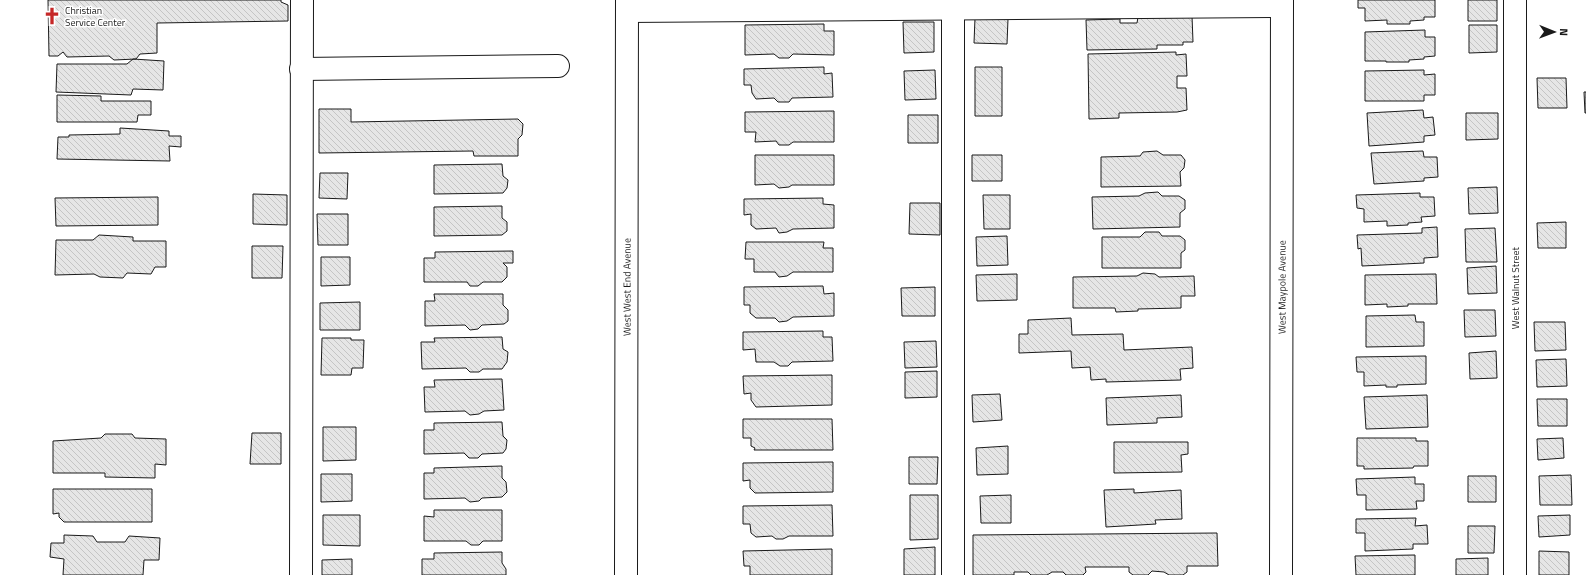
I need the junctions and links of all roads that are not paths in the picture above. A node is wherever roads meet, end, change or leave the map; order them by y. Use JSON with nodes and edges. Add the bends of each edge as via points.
{"nodes":[{"id":1,"x":302,"y":0,"type":"edge"},
{"id":2,"x":1515,"y":0,"type":"edge"},
{"id":3,"x":1282,"y":3,"type":"edge"},
{"id":4,"x":953,"y":4,"type":"edge"},
{"id":5,"x":627,"y":6,"type":"edge"},
{"id":6,"x":558,"y":66,"type":"dead end"},
{"id":7,"x":302,"y":69,"type":"junction"},
{"id":8,"x":301,"y":575,"type":"edge"},
{"id":9,"x":626,"y":575,"type":"edge"},
{"id":10,"x":953,"y":575,"type":"edge"},
{"id":11,"x":1281,"y":575,"type":"edge"},
{"id":12,"x":1515,"y":575,"type":"edge"}],
"edges":[{"from":1,"to":7,"type":"street"},
{"from":2,"to":12,"type":"street","name":"West Walnut Street"},
{"from":3,"to":4,"type":"street"},
{"from":3,"to":11,"type":"street","name":"West Maypole Avenue"},
{"from":4,"to":5,"type":"street"},
{"from":4,"to":10,"type":"street"},
{"from":5,"to":9,"type":"street","name":"West West End Avenue"},
{"from":6,"to":7,"type":"street"},
{"from":7,"to":8,"type":"street"}]}
